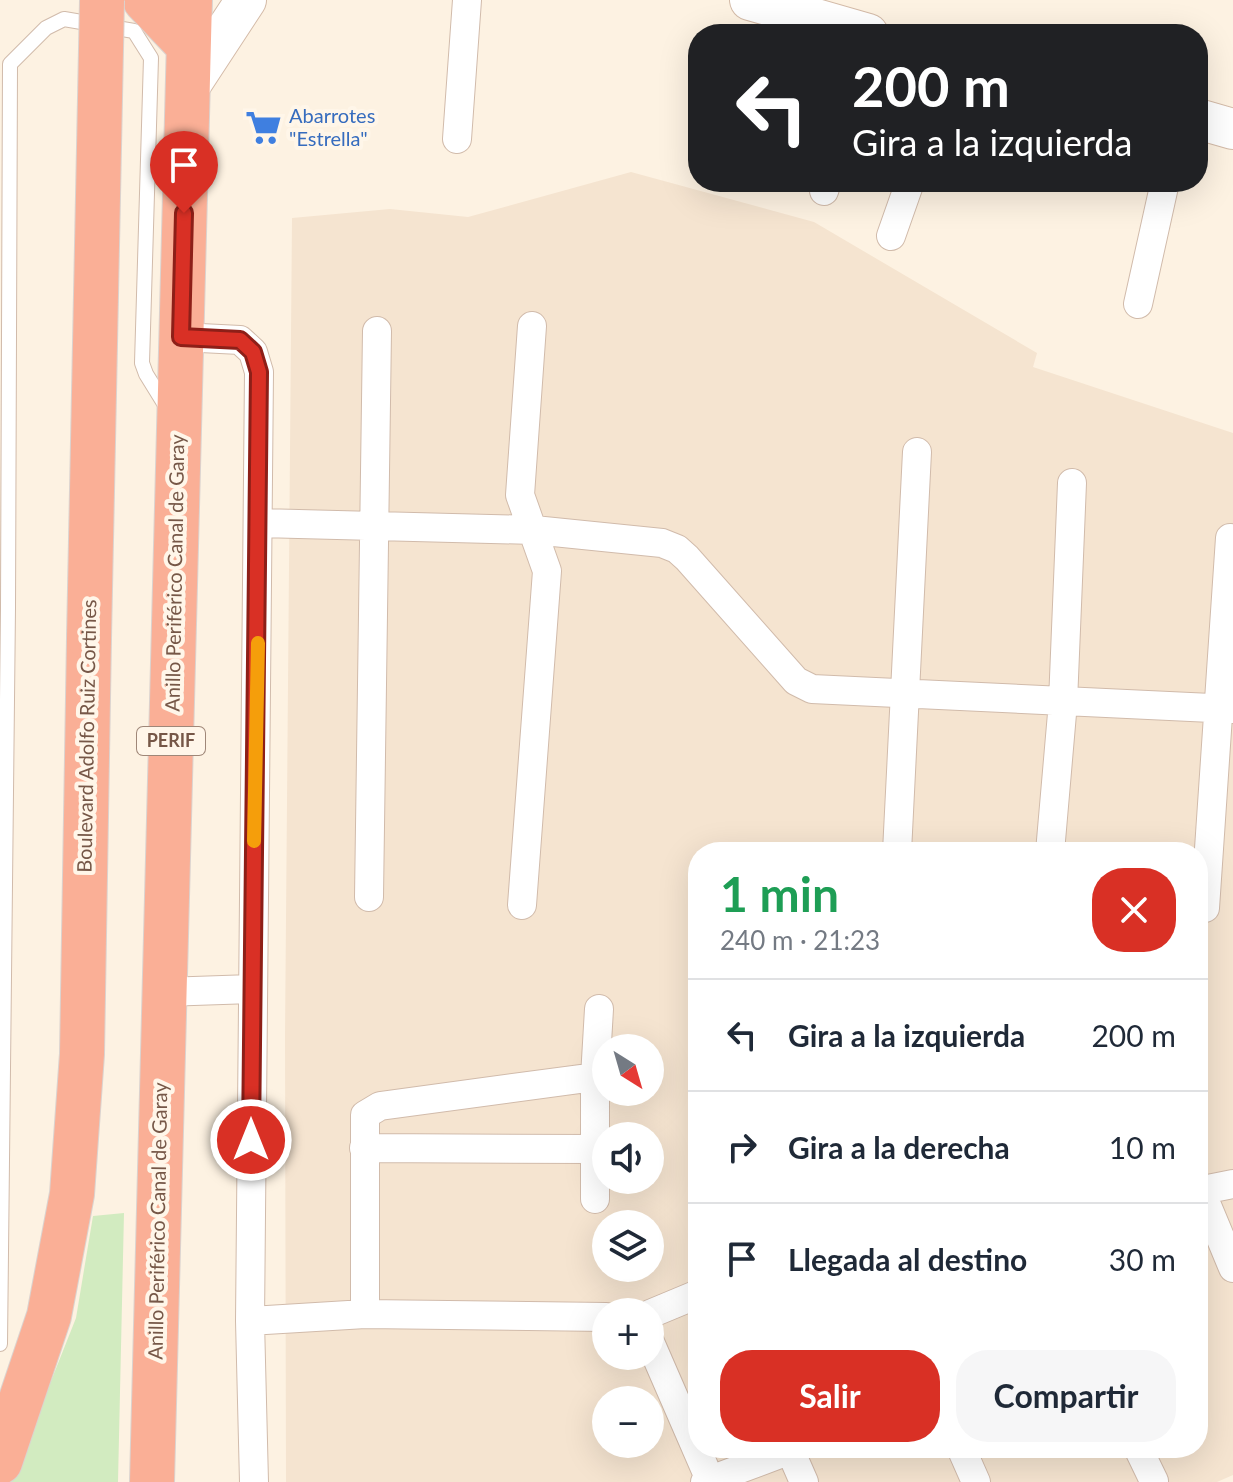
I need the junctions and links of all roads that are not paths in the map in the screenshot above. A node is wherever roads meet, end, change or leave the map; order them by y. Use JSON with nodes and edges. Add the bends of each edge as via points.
{"nodes":[{"id":1,"x":102,"y":0,"type":"edge"},
{"id":2,"x":145,"y":0,"type":"edge"},
{"id":3,"x":190,"y":0,"type":"edge"},
{"id":4,"x":246,"y":0,"type":"edge"},
{"id":5,"x":467,"y":0,"type":"edge"},
{"id":6,"x":750,"y":0,"type":"edge"},
{"id":7,"x":833,"y":24,"type":"edge"},
{"id":8,"x":188,"y":45,"type":"junction"},
{"id":9,"x":187,"y":90,"type":"junction"},
{"id":10,"x":1208,"y":122,"type":"edge"},
{"id":11,"x":1233,"y":129,"type":"edge"},
{"id":12,"x":457,"y":139,"type":"dead end"},
{"id":13,"x":906,"y":192,"type":"edge"},
{"id":14,"x":1163,"y":192,"type":"edge"},
{"id":15,"x":891,"y":236,"type":"dead end"},
{"id":16,"x":1138,"y":304,"type":"dead end"},
{"id":17,"x":532,"y":326,"type":"dead end"},
{"id":18,"x":377,"y":331,"type":"dead end"},
{"id":19,"x":181,"y":337,"type":"junction"},
{"id":20,"x":178,"y":427,"type":"junction"},
{"id":21,"x":917,"y":452,"type":"dead end"},
{"id":22,"x":1072,"y":483,"type":"dead end"},
{"id":23,"x":260,"y":523,"type":"junction"},
{"id":24,"x":375,"y":526,"type":"junction"},
{"id":25,"x":534,"y":530,"type":"junction"},
{"id":26,"x":1230,"y":538,"type":"dead end"},
{"id":27,"x":905,"y":693,"type":"junction"},
{"id":28,"x":1063,"y":702,"type":"junction"},
{"id":29,"x":1226,"y":708,"type":"edge"},
{"id":30,"x":898,"y":842,"type":"edge"},
{"id":31,"x":1051,"y":842,"type":"edge"},
{"id":32,"x":1208,"y":879,"type":"edge"},
{"id":33,"x":369,"y":897,"type":"dead end"},
{"id":34,"x":522,"y":905,"type":"dead end"},
{"id":35,"x":252,"y":989,"type":"junction"},
{"id":36,"x":164,"y":992,"type":"junction"},
{"id":37,"x":599,"y":1009,"type":"dead end"},
{"id":38,"x":598,"y":1034,"type":"edge"},
{"id":39,"x":592,"y":1077,"type":"edge"},
{"id":40,"x":364,"y":1148,"type":"junction"},
{"id":41,"x":592,"y":1149,"type":"edge"},
{"id":42,"x":1233,"y":1184,"type":"edge"},
{"id":43,"x":1208,"y":1189,"type":"edge"},
{"id":44,"x":595,"y":1194,"type":"edge"},
{"id":45,"x":595,"y":1199,"type":"dead end"},
{"id":46,"x":1208,"y":1211,"type":"edge"},
{"id":47,"x":1233,"y":1268,"type":"edge"},
{"id":48,"x":688,"y":1298,"type":"edge"},
{"id":49,"x":664,"y":1308,"type":"edge"},
{"id":50,"x":365,"y":1314,"type":"junction"},
{"id":51,"x":592,"y":1317,"type":"edge"},
{"id":52,"x":250,"y":1321,"type":"junction"},
{"id":53,"x":1,"y":1336,"type":"edge"},
{"id":54,"x":661,"y":1370,"type":"edge"},
{"id":55,"x":688,"y":1435,"type":"edge"},
{"id":56,"x":698,"y":1458,"type":"edge"},
{"id":57,"x":769,"y":1458,"type":"edge"},
{"id":58,"x":796,"y":1458,"type":"edge"},
{"id":59,"x":965,"y":1458,"type":"edge"},
{"id":60,"x":1143,"y":1458,"type":"edge"},
{"id":61,"x":0,"y":1462,"type":"edge"},
{"id":62,"x":707,"y":1481,"type":"edge"},
{"id":63,"x":1154,"y":1481,"type":"edge"},
{"id":64,"x":152,"y":1482,"type":"edge"},
{"id":65,"x":254,"y":1482,"type":"edge"},
{"id":66,"x":804,"y":1482,"type":"edge"},
{"id":67,"x":976,"y":1482,"type":"edge"}],
"edges":[{"from":1,"to":61,"type":"highway","name":"Boulevard Adolfo Ruiz Cortines","bridge":true,"via":[[82,1054],[72,1194],[49,1316]]},
{"from":2,"to":8,"type":"highway"},
{"from":3,"to":8,"type":"highway","name":"Anillo Periférico Canal de Garay","number":"PERIF"},
{"from":4,"to":9,"type":"street"},
{"from":5,"to":12,"type":"street"},
{"from":6,"to":7,"type":"street"},
{"from":8,"to":9,"type":"highway","name":"Anillo Periférico Canal de Garay","number":"PERIF"},
{"from":9,"to":19,"type":"highway","name":"Anillo Periférico Canal de Garay","number":"PERIF"},
{"from":10,"to":11,"type":"street"},
{"from":13,"to":15,"type":"street"},
{"from":14,"to":16,"type":"street"},
{"from":17,"to":25,"type":"street","via":[[520,495]]},
{"from":18,"to":24,"type":"street"},
{"from":19,"to":20,"type":"highway","name":"Anillo Periférico Canal de Garay","number":"PERIF"},
{"from":19,"to":23,"type":"street","via":[[240,340],[253,352],[259,372]]},
{"from":20,"to":36,"type":"highway","name":"Anillo Periférico Canal de Garay","number":"PERIF"},
{"from":20,"to":53,"type":"lane","via":[[142,363],[151,58],[134,31],[64,19],[46,28],[10,64]]},
{"from":21,"to":27,"type":"street"},
{"from":22,"to":28,"type":"street"},
{"from":23,"to":24,"type":"street"},
{"from":23,"to":35,"type":"street"},
{"from":24,"to":25,"type":"street"},
{"from":24,"to":33,"type":"street"},
{"from":25,"to":27,"type":"street","via":[[669,545],[687,558],[796,681],[812,689]]},
{"from":25,"to":34,"type":"street","via":[[547,571]]},
{"from":26,"to":29,"type":"street"},
{"from":27,"to":28,"type":"street"},
{"from":27,"to":30,"type":"street"},
{"from":28,"to":29,"type":"street"},
{"from":28,"to":31,"type":"street"},
{"from":29,"to":32,"type":"street"},
{"from":35,"to":36,"type":"street"},
{"from":35,"to":52,"type":"street"},
{"from":36,"to":64,"type":"highway","name":"Anillo Periférico Canal de Garay","number":"PERIF"},
{"from":37,"to":38,"type":"street"},
{"from":39,"to":40,"type":"street","via":[[380,1106],[365,1115]]},
{"from":40,"to":41,"type":"street"},
{"from":40,"to":50,"type":"street"},
{"from":42,"to":43,"type":"street"},
{"from":44,"to":45,"type":"street"},
{"from":46,"to":47,"type":"street"},
{"from":48,"to":49,"type":"street"},
{"from":50,"to":51,"type":"street"},
{"from":50,"to":52,"type":"street"},
{"from":52,"to":65,"type":"street"},
{"from":54,"to":55,"type":"street"},
{"from":56,"to":62,"type":"street"},
{"from":57,"to":62,"type":"street"},
{"from":58,"to":66,"type":"street"},
{"from":59,"to":67,"type":"street"},
{"from":60,"to":63,"type":"street"}]}
